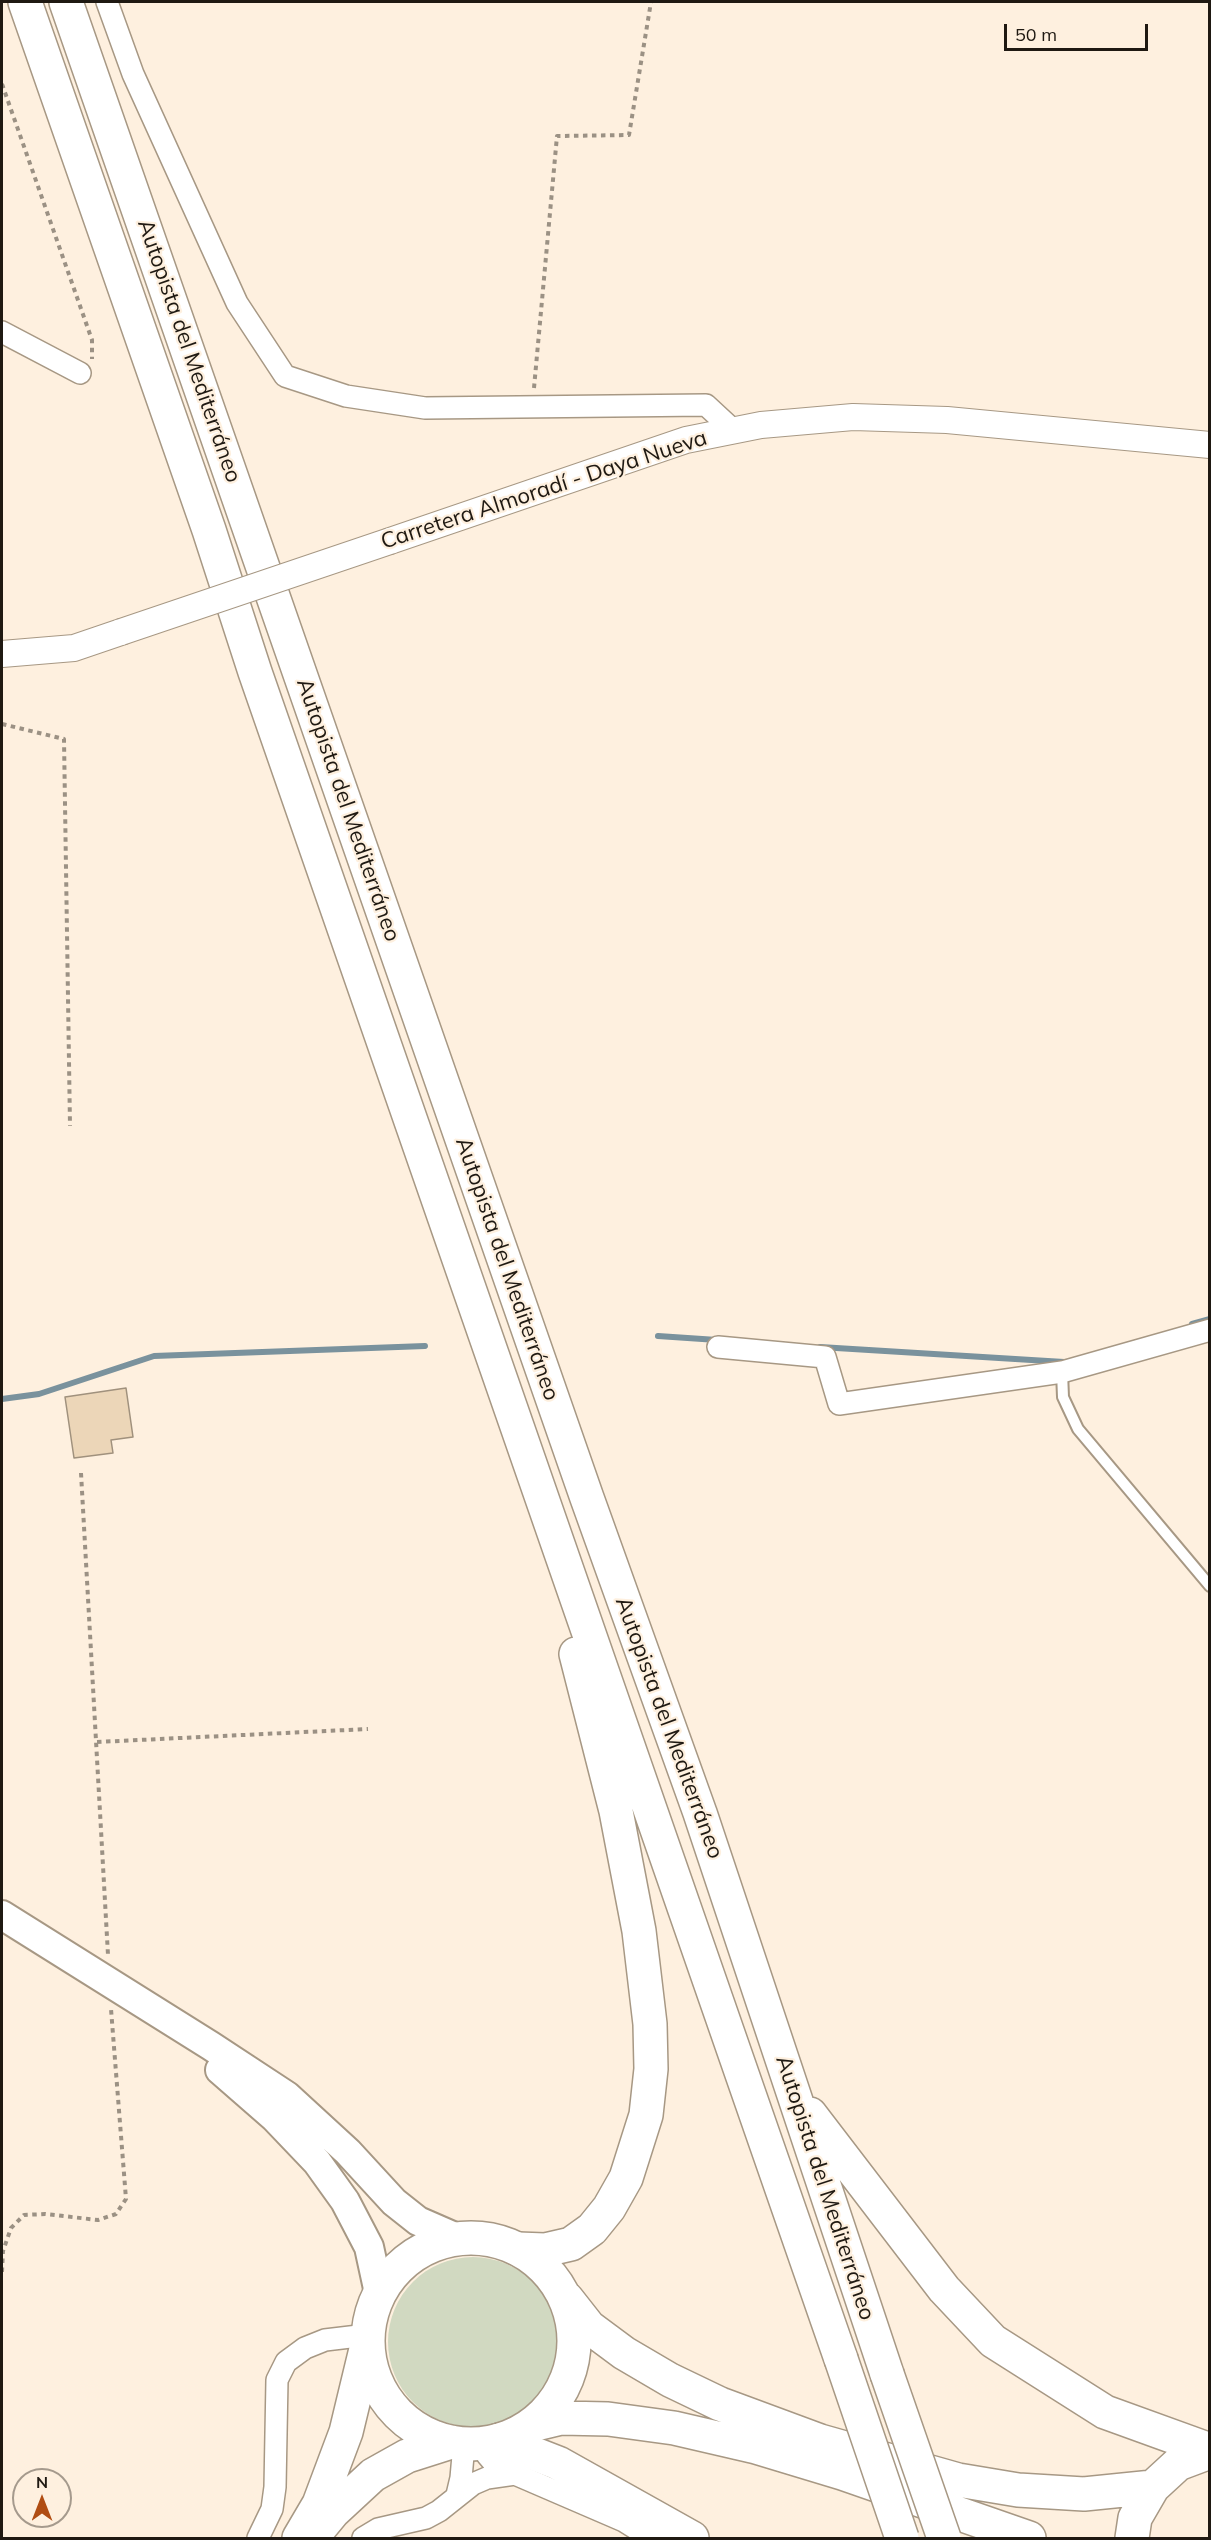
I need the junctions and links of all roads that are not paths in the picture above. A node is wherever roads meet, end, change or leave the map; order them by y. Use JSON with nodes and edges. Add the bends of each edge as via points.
{"nodes":[{"id":1,"x":25,"y":2,"type":"edge"},
{"id":2,"x":66,"y":2,"type":"edge"},
{"id":3,"x":107,"y":2,"type":"edge"},
{"id":4,"x":2,"y":332,"type":"edge"},
{"id":5,"x":80,"y":373,"type":"road end"},
{"id":6,"x":733,"y":430,"type":"junction"},
{"id":7,"x":1209,"y":445,"type":"edge"},
{"id":8,"x":2,"y":654,"type":"edge"},
{"id":9,"x":389,"y":1053,"type":"junction"},
{"id":10,"x":1209,"y":1330,"type":"edge"},
{"id":11,"x":718,"y":1347,"type":"dead end"},
{"id":12,"x":1062,"y":1372,"type":"junction"},
{"id":13,"x":1209,"y":1586,"type":"edge"},
{"id":14,"x":2,"y":1915,"type":"edge"},
{"id":15,"x":103,"y":1981,"type":"junction"},
{"id":16,"x":794,"y":2092,"type":"junction"},
{"id":17,"x":457,"y":2238,"type":"junction"},
{"id":18,"x":518,"y":2249,"type":"junction"},
{"id":19,"x":379,"y":2293,"type":"junction"},
{"id":20,"x":563,"y":2294,"type":"junction"},
{"id":21,"x":367,"y":2339,"type":"junction"},
{"id":22,"x":532,"y":2425,"type":"junction"},
{"id":23,"x":477,"y":2445,"type":"junction"},
{"id":24,"x":1209,"y":2451,"type":"edge"},
{"id":25,"x":515,"y":2474,"type":"junction"},
{"id":26,"x":1153,"y":2487,"type":"junction"},
{"id":27,"x":465,"y":2490,"type":"junction"},
{"id":28,"x":258,"y":2538,"type":"edge"},
{"id":29,"x":299,"y":2538,"type":"edge"},
{"id":30,"x":311,"y":2538,"type":"edge"},
{"id":31,"x":363,"y":2538,"type":"edge"},
{"id":32,"x":651,"y":2538,"type":"edge"},
{"id":33,"x":692,"y":2538,"type":"edge"},
{"id":34,"x":902,"y":2538,"type":"edge"},
{"id":35,"x":944,"y":2538,"type":"edge"},
{"id":36,"x":1029,"y":2538,"type":"edge"},
{"id":37,"x":1132,"y":2538,"type":"edge"}],
"edges":[{"from":1,"to":9,"type":"main road","name":"Autopista del Mediterráneo"},
{"from":2,"to":16,"type":"main road","name":"Autopista del Mediterráneo","via":[[700,1813]]},
{"from":3,"to":6,"type":"street","via":[[133,74],[237,303],[285,375],[346,396],[425,408],[706,405]]},
{"from":4,"to":5,"type":"street"},
{"from":6,"to":7,"type":"street","name":"Carretera Almoradí - Daya Nueva","via":[[865,417],[947,420]]},
{"from":6,"to":8,"type":"street","name":"Carretera Almoradí - Daya Nueva","bridge":true,"via":[[686,440],[74,648]]},
{"from":9,"to":18,"type":"main road","via":[[441,1243],[573,1641],[616,1811],[639,1932],[648,2013],[651,2069],[646,2115],[626,2178],[592,2229],[571,2244],[545,2250]]},
{"from":9,"to":34,"type":"main road","name":"Autopista del Mediterráneo","bridge":true},
{"from":10,"to":12,"type":"street"},
{"from":11,"to":12,"type":"street","via":[[825,1357],[839,1404]]},
{"from":12,"to":13,"type":"lane","via":[[1063,1397],[1078,1429]]},
{"from":14,"to":15,"type":"main road"},
{"from":15,"to":17,"type":"main road","via":[[287,2096],[348,2152],[394,2202],[418,2221]]},
{"from":15,"to":19,"type":"main road","via":[[228,2076],[316,2162],[345,2201],[369,2247]]},
{"from":16,"to":24,"type":"main road","via":[[944,2289],[993,2341],[1105,2412]]},
{"from":16,"to":35,"type":"main road","name":"Autopista del Mediterráneo","bridge":true},
{"from":17,"to":18,"type":"main road","via":[[488,2239]]},
{"from":17,"to":19,"type":"main road","via":[[425,2248],[399,2266]]},
{"from":18,"to":20,"type":"main road","via":[[544,2267]]},
{"from":19,"to":21,"type":"main road"},
{"from":20,"to":22,"type":"main road","via":[[573,2321],[574,2351],[567,2379],[553,2404]]},
{"from":20,"to":26,"type":"main road","via":[[589,2327],[670,2380],[820,2441],[958,2480],[1018,2490],[1084,2494]]},
{"from":21,"to":23,"type":"main road","via":[[374,2378],[392,2408],[418,2430]]},
{"from":21,"to":28,"type":"street","via":[[325,2340],[286,2362],[277,2380],[272,2509]]},
{"from":21,"to":29,"type":"main road","via":[[346,2432],[319,2504]]},
{"from":22,"to":23,"type":"main road"},
{"from":22,"to":36,"type":"main road","via":[[561,2418],[608,2419],[674,2428],[756,2447]]},
{"from":23,"to":25,"type":"street","via":[[493,2462]]},
{"from":23,"to":27,"type":"street","via":[[461,2478]]},
{"from":23,"to":30,"type":"main road","via":[[407,2456],[373,2475]]},
{"from":23,"to":33,"type":"main road","via":[[558,2463]]},
{"from":24,"to":26,"type":"main road","via":[[1178,2464]]},
{"from":25,"to":27,"type":"street","via":[[487,2478]]},
{"from":25,"to":32,"type":"street","via":[[624,2521]]},
{"from":26,"to":37,"type":"main road","via":[[1135,2518]]},
{"from":27,"to":31,"type":"street","via":[[426,2518],[378,2529]]}]}
